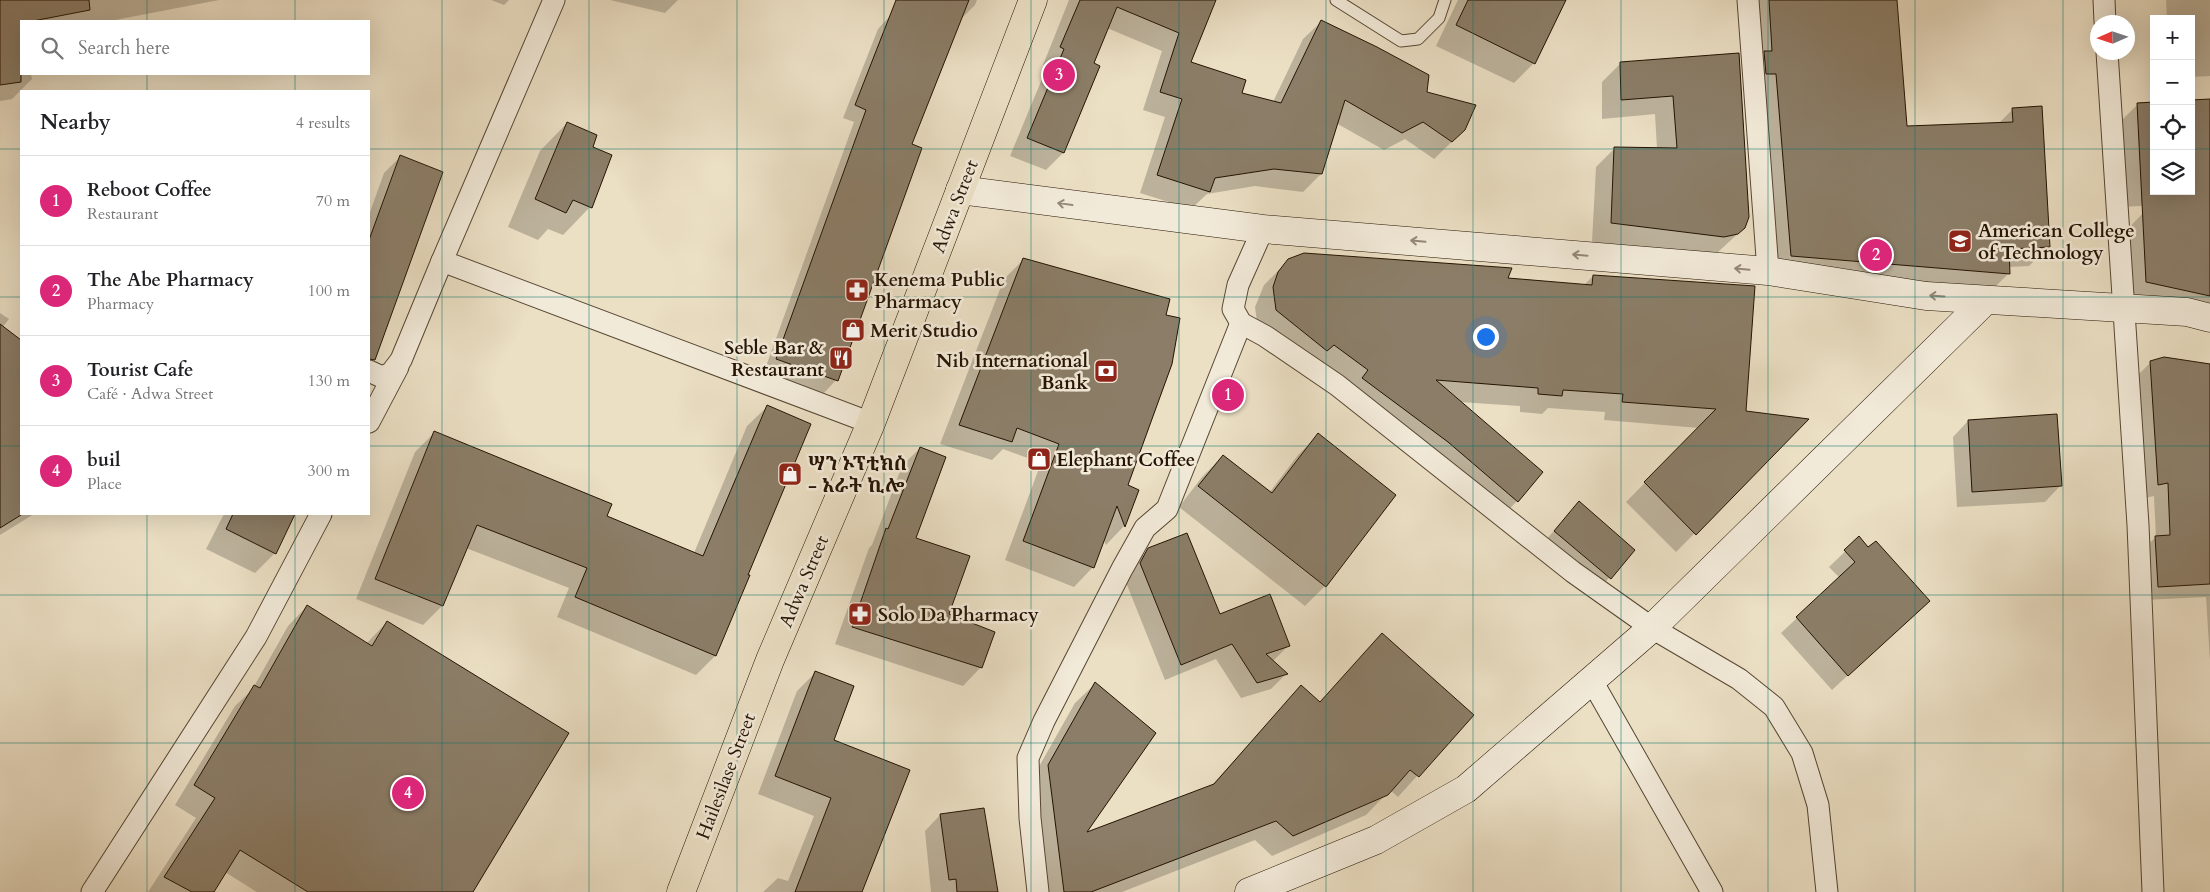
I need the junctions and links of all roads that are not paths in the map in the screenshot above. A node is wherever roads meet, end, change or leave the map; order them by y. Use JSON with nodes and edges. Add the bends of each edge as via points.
{"nodes":[{"id":1,"x":554,"y":0,"type":"edge"},
{"id":2,"x":1033,"y":0,"type":"edge"},
{"id":3,"x":1336,"y":0,"type":"edge"},
{"id":4,"x":1445,"y":0,"type":"edge"},
{"id":5,"x":1748,"y":0,"type":"edge"},
{"id":6,"x":2104,"y":0,"type":"edge"},
{"id":7,"x":2105,"y":15,"type":"edge"},
{"id":8,"x":2108,"y":60,"type":"edge"},
{"id":9,"x":960,"y":190,"type":"junction"},
{"id":10,"x":1263,"y":229,"type":"junction"},
{"id":11,"x":442,"y":260,"type":"junction"},
{"id":12,"x":1768,"y":271,"type":"junction"},
{"id":13,"x":1986,"y":300,"type":"junction"},
{"id":14,"x":2123,"y":308,"type":"junction"},
{"id":15,"x":2210,"y":318,"type":"edge"},
{"id":16,"x":1241,"y":322,"type":"junction"},
{"id":17,"x":401,"y":360,"type":"junction"},
{"id":18,"x":370,"y":371,"type":"edge"},
{"id":19,"x":370,"y":420,"type":"edge"},
{"id":20,"x":871,"y":422,"type":"junction"},
{"id":21,"x":320,"y":515,"type":"edge"},
{"id":22,"x":1652,"y":628,"type":"junction"},
{"id":23,"x":770,"y":660,"type":"joint"},
{"id":24,"x":1592,"y":681,"type":"junction"},
{"id":25,"x":92,"y":892,"type":"edge"},
{"id":26,"x":681,"y":892,"type":"edge"},
{"id":27,"x":1038,"y":892,"type":"edge"},
{"id":28,"x":1249,"y":892,"type":"edge"},
{"id":29,"x":1712,"y":892,"type":"edge"},
{"id":30,"x":1827,"y":892,"type":"edge"},
{"id":31,"x":2154,"y":892,"type":"edge"}],
"edges":[{"from":1,"to":11,"type":"street"},
{"from":2,"to":9,"type":"main road","name":"Adwa Street"},
{"from":3,"to":4,"type":"lane","via":[[1401,41],[1418,39],[1439,18]]},
{"from":5,"to":12,"type":"street"},
{"from":6,"to":7,"type":"street"},
{"from":8,"to":14,"type":"street"},
{"from":10,"to":9,"type":"street","one_way":true},
{"from":9,"to":20,"type":"main road","name":"Adwa Street"},
{"from":12,"to":10,"type":"street","one_way":true},
{"from":10,"to":16,"type":"street","via":[[1238,285],[1234,309]]},
{"from":11,"to":17,"type":"street"},
{"from":11,"to":20,"type":"street"},
{"from":13,"to":12,"type":"street","one_way":true,"via":[[1926,296]]},
{"from":13,"to":14,"type":"street"},
{"from":13,"to":22,"type":"street"},
{"from":14,"to":15,"type":"street","via":[[2187,312]]},
{"from":14,"to":31,"type":"street","via":[[2138,525]]},
{"from":16,"to":22,"type":"street","via":[[1337,385],[1573,572]]},
{"from":16,"to":27,"type":"street","via":[[1167,509],[1145,528],[1122,569],[1028,758]]},
{"from":17,"to":18,"type":"street","via":[[391,374],[382,377]]},
{"from":17,"to":19,"type":"street"},
{"from":20,"to":23,"type":"main road","name":"Adwa Street"},
{"from":21,"to":25,"type":"street","via":[[256,637]]},
{"from":22,"to":24,"type":"street"},
{"from":22,"to":30,"type":"street","via":[[1739,679],[1774,707],[1802,753],[1818,804]]},
{"from":23,"to":26,"type":"main road","name":"Hailesilase Street"},
{"from":24,"to":28,"type":"street","via":[[1466,789],[1376,840]]},
{"from":24,"to":29,"type":"street"}]}
